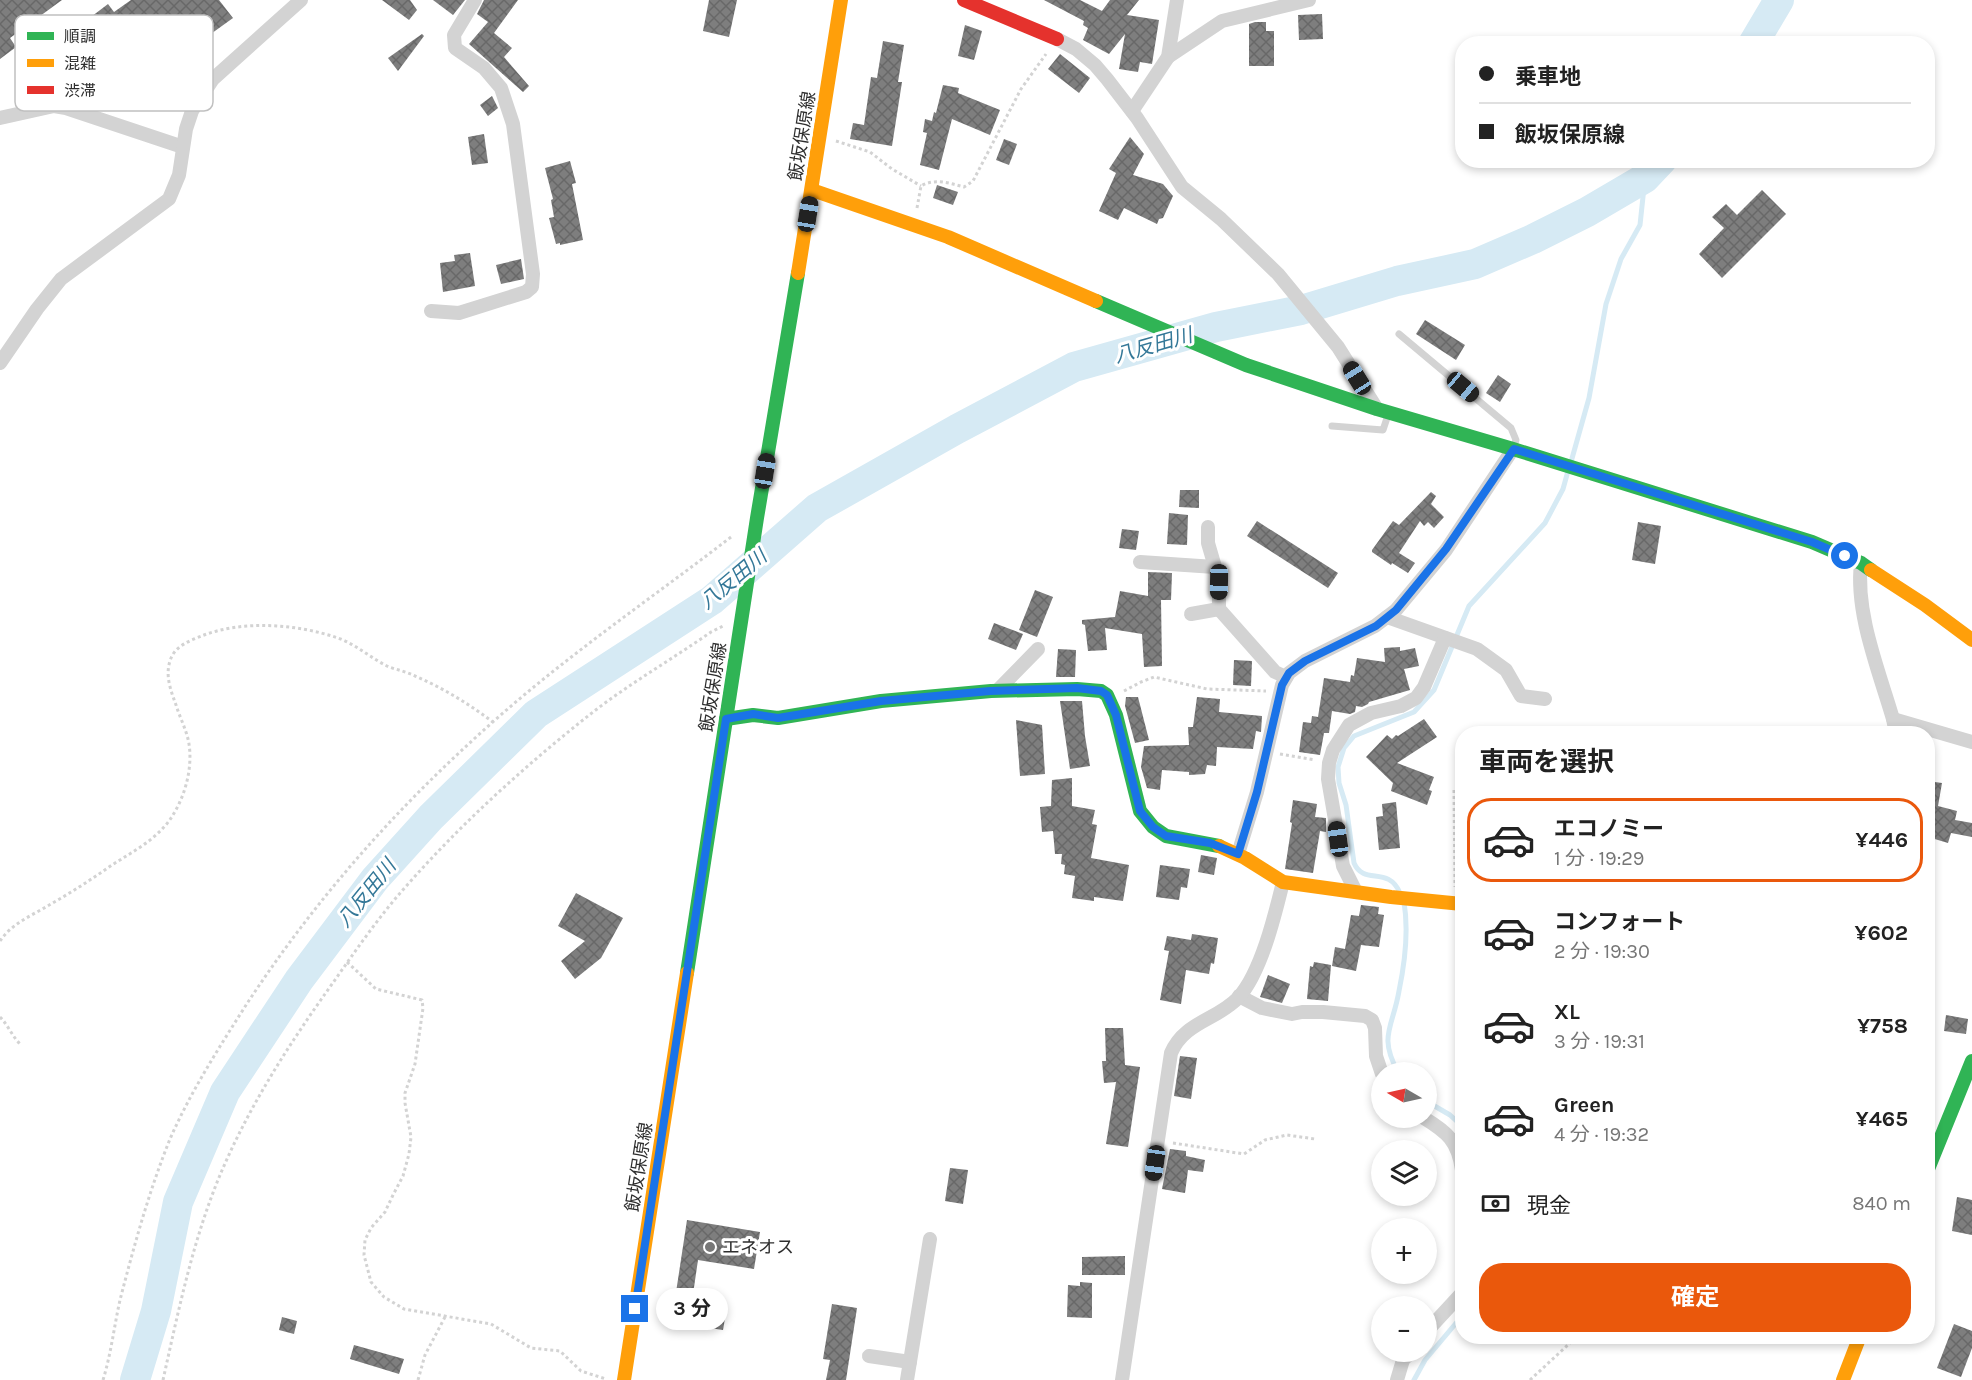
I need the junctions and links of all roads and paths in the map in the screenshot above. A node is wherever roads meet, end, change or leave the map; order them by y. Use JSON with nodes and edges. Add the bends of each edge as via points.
{"nodes":[{"id":1,"x":301,"y":0,"type":"edge"},
{"id":2,"x":475,"y":0,"type":"edge"},
{"id":3,"x":841,"y":0,"type":"edge"},
{"id":4,"x":964,"y":0,"type":"edge"},
{"id":5,"x":1177,"y":0,"type":"edge"},
{"id":6,"x":1309,"y":0,"type":"edge"},
{"id":7,"x":1057,"y":39,"type":"junction"},
{"id":8,"x":1168,"y":57,"type":"junction"},
{"id":9,"x":213,"y":79,"type":"edge"},
{"id":10,"x":32,"y":111,"type":"edge"},
{"id":11,"x":75,"y":111,"type":"edge"},
{"id":12,"x":192,"y":111,"type":"edge"},
{"id":13,"x":1132,"y":111,"type":"junction"},
{"id":14,"x":0,"y":118,"type":"edge"},
{"id":15,"x":820,"y":134,"type":"junction"},
{"id":16,"x":183,"y":147,"type":"junction"},
{"id":17,"x":921,"y":186,"type":"junction"},
{"id":18,"x":812,"y":190,"type":"junction"},
{"id":19,"x":914,"y":224,"type":"junction"},
{"id":20,"x":431,"y":311,"type":"dead end"},
{"id":21,"x":1400,"y":334,"type":"dead end"},
{"id":22,"x":0,"y":363,"type":"edge"},
{"id":23,"x":1383,"y":411,"type":"junction"},
{"id":24,"x":1332,"y":426,"type":"dead end"},
{"id":25,"x":1514,"y":449,"type":"junction"},
{"id":26,"x":1208,"y":527,"type":"dead end"},
{"id":27,"x":730,"y":537,"type":"dead end"},
{"id":28,"x":1140,"y":561,"type":"dead end"},
{"id":29,"x":1861,"y":564,"type":"junction"},
{"id":30,"x":1215,"y":567,"type":"junction"},
{"id":31,"x":1219,"y":609,"type":"junction"},
{"id":32,"x":1191,"y":615,"type":"dead end"},
{"id":33,"x":742,"y":616,"type":"junction"},
{"id":34,"x":1387,"y":617,"type":"junction"},
{"id":35,"x":1452,"y":640,"type":"junction"},
{"id":36,"x":1972,"y":640,"type":"edge"},
{"id":37,"x":1038,"y":649,"type":"dead end"},
{"id":38,"x":1286,"y":678,"type":"junction"},
{"id":39,"x":998,"y":690,"type":"junction"},
{"id":40,"x":1280,"y":693,"type":"junction"},
{"id":41,"x":1545,"y":699,"type":"dead end"},
{"id":42,"x":1110,"y":700,"type":"junction"},
{"id":43,"x":726,"y":719,"type":"junction"},
{"id":44,"x":1893,"y":719,"type":"junction"},
{"id":45,"x":493,"y":722,"type":"junction"},
{"id":46,"x":1894,"y":726,"type":"edge"},
{"id":47,"x":1917,"y":726,"type":"edge"},
{"id":48,"x":1935,"y":731,"type":"edge"},
{"id":49,"x":1972,"y":742,"type":"edge"},
{"id":50,"x":1266,"y":751,"type":"junction"},
{"id":51,"x":1329,"y":763,"type":"junction"},
{"id":52,"x":1454,"y":790,"type":"dead end"},
{"id":53,"x":1455,"y":813,"type":"edge"},
{"id":54,"x":1238,"y":854,"type":"junction"},
{"id":55,"x":1283,"y":882,"type":"junction"},
{"id":56,"x":1356,"y":892,"type":"junction"},
{"id":57,"x":1455,"y":904,"type":"edge"},
{"id":58,"x":0,"y":941,"type":"edge"},
{"id":59,"x":347,"y":962,"type":"junction"},
{"id":60,"x":1239,"y":996,"type":"junction"},
{"id":61,"x":0,"y":1017,"type":"edge"},
{"id":62,"x":20,"y":1044,"type":"dead end"},
{"id":63,"x":1972,"y":1061,"type":"edge"},
{"id":64,"x":1378,"y":1062,"type":"edge"},
{"id":65,"x":1969,"y":1074,"type":"edge"},
{"id":66,"x":1437,"y":1128,"type":"edge"},
{"id":67,"x":1316,"y":1139,"type":"dead end"},
{"id":68,"x":1158,"y":1141,"type":"junction"},
{"id":69,"x":1455,"y":1145,"type":"edge"},
{"id":70,"x":1935,"y":1153,"type":"edge"},
{"id":71,"x":930,"y":1239,"type":"dead end"},
{"id":72,"x":1455,"y":1301,"type":"edge"},
{"id":73,"x":445,"y":1317,"type":"junction"},
{"id":74,"x":1437,"y":1320,"type":"edge"},
{"id":75,"x":1570,"y":1344,"type":"edge"},
{"id":76,"x":1857,"y":1344,"type":"edge"},
{"id":77,"x":869,"y":1356,"type":"dead end"},
{"id":78,"x":910,"y":1362,"type":"junction"},
{"id":79,"x":1402,"y":1362,"type":"edge"},
{"id":80,"x":103,"y":1380,"type":"edge"},
{"id":81,"x":163,"y":1380,"type":"edge"},
{"id":82,"x":418,"y":1380,"type":"edge"},
{"id":83,"x":609,"y":1380,"type":"edge"},
{"id":84,"x":624,"y":1380,"type":"edge"},
{"id":85,"x":907,"y":1380,"type":"edge"},
{"id":86,"x":1122,"y":1380,"type":"edge"},
{"id":87,"x":1396,"y":1380,"type":"edge"},
{"id":88,"x":1530,"y":1380,"type":"edge"},
{"id":89,"x":1843,"y":1380,"type":"edge"}],
"edges":[{"from":1,"to":9,"type":"street"},
{"from":2,"to":20,"type":"street","via":[[454,35],[455,48],[484,68],[501,88],[510,115],[532,287],[459,313]]},
{"from":3,"to":15,"type":"street","name":"飯坂保原線"},
{"from":4,"to":7,"type":"street"},
{"from":5,"to":8,"type":"street"},
{"from":6,"to":8,"type":"street","via":[[1222,21]]},
{"from":7,"to":13,"type":"street","via":[[1095,65]]},
{"from":7,"to":17,"type":"path","via":[[1021,89],[973,181],[964,187],[930,181]]},
{"from":8,"to":13,"type":"street"},
{"from":10,"to":14,"type":"street"},
{"from":11,"to":16,"type":"street"},
{"from":12,"to":16,"type":"street"},
{"from":13,"to":23,"type":"street","via":[[1182,187],[1278,274],[1338,347]]},
{"from":15,"to":17,"type":"path","via":[[870,152]]},
{"from":15,"to":18,"type":"street","name":"飯坂保原線"},
{"from":16,"to":22,"type":"street","via":[[179,175],[169,199],[61,279]]},
{"from":17,"to":19,"type":"path"},
{"from":18,"to":19,"type":"street"},
{"from":18,"to":33,"type":"street","name":"飯坂保原線"},
{"from":19,"to":23,"type":"street","via":[[1246,365]]},
{"from":21,"to":25,"type":"lane","via":[[1511,428],[1516,440]]},
{"from":23,"to":24,"type":"lane","via":[[1383,430]]},
{"from":23,"to":25,"type":"street"},
{"from":25,"to":29,"type":"street","via":[[1812,542]]},
{"from":25,"to":34,"type":"street","via":[[1446,549]]},
{"from":26,"to":30,"type":"street"},
{"from":27,"to":45,"type":"path","via":[[603,632]]},
{"from":28,"to":30,"type":"street"},
{"from":29,"to":36,"type":"street"},
{"from":29,"to":44,"type":"street","via":[[1858,584],[1862,611]]},
{"from":30,"to":31,"type":"street"},
{"from":31,"to":32,"type":"street"},
{"from":31,"to":38,"type":"street","via":[[1275,672]]},
{"from":33,"to":43,"type":"street","name":"飯坂保原線"},
{"from":33,"to":59,"type":"path","via":[[621,691],[528,767],[409,882]]},
{"from":34,"to":35,"type":"street"},
{"from":34,"to":38,"type":"street","via":[[1305,661]]},
{"from":35,"to":41,"type":"street","via":[[1477,649],[1506,670],[1521,696]]},
{"from":35,"to":51,"type":"street","via":[[1416,698],[1349,725]]},
{"from":37,"to":39,"type":"street"},
{"from":38,"to":40,"type":"street"},
{"from":39,"to":42,"type":"street","via":[[1077,688],[1101,691]]},
{"from":39,"to":43,"type":"street","via":[[881,701],[778,718],[753,714]]},
{"from":40,"to":42,"type":"path","via":[[1208,689],[1154,677]]},
{"from":40,"to":50,"type":"street"},
{"from":42,"to":54,"type":"street","via":[[1145,819],[1166,836],[1210,843]]},
{"from":43,"to":84,"type":"street","name":"飯坂保原線"},
{"from":44,"to":46,"type":"street"},
{"from":44,"to":47,"type":"street"},
{"from":45,"to":58,"type":"path","via":[[439,688],[339,639],[280,627],[228,628],[196,638],[172,655],[168,670],[190,761],[184,790],[168,822],[150,841],[19,923]]},
{"from":45,"to":80,"type":"path","via":[[395,814],[359,855],[268,972],[224,1038],[170,1140],[120,1302]]},
{"from":48,"to":49,"type":"street"},
{"from":50,"to":51,"type":"path"},
{"from":50,"to":54,"type":"street"},
{"from":51,"to":56,"type":"street","via":[[1328,779],[1343,867]]},
{"from":52,"to":53,"type":"path"},
{"from":54,"to":55,"type":"street"},
{"from":55,"to":56,"type":"street"},
{"from":55,"to":60,"type":"street","via":[[1261,956]]},
{"from":56,"to":57,"type":"street"},
{"from":59,"to":73,"type":"path","via":[[376,989],[422,1000],[423,1008],[415,1064],[405,1093],[411,1137],[409,1154],[385,1212],[365,1240],[367,1271],[371,1282],[393,1304]]},
{"from":59,"to":81,"type":"path","via":[[257,1098],[224,1167],[201,1225]]},
{"from":60,"to":64,"type":"street","via":[[1262,1008],[1286,1013],[1365,1016],[1375,1028]]},
{"from":60,"to":68,"type":"street","via":[[1181,1035],[1174,1046]]},
{"from":61,"to":62,"type":"path"},
{"from":63,"to":65,"type":"street"},
{"from":65,"to":70,"type":"street"},
{"from":66,"to":69,"type":"street"},
{"from":67,"to":68,"type":"path","via":[[1287,1136],[1265,1140],[1244,1154]]},
{"from":68,"to":86,"type":"street"},
{"from":71,"to":78,"type":"street"},
{"from":72,"to":74,"type":"street"},
{"from":73,"to":82,"type":"path","via":[[425,1355]]},
{"from":73,"to":83,"type":"path","via":[[490,1324],[531,1348],[560,1351],[580,1371]]},
{"from":75,"to":88,"type":"path"},
{"from":76,"to":89,"type":"street"},
{"from":77,"to":78,"type":"street"},
{"from":78,"to":85,"type":"street"},
{"from":79,"to":87,"type":"street"}]}
